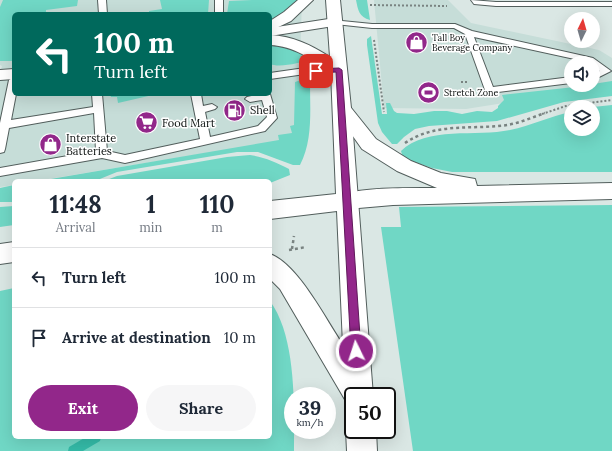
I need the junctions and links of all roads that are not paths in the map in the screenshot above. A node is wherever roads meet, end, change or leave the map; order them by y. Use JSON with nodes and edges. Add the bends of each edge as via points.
{"nodes":[{"id":1,"x":102,"y":0,"type":"edge"},
{"id":2,"x":220,"y":0,"type":"edge"},
{"id":3,"x":306,"y":0,"type":"edge"},
{"id":4,"x":333,"y":0,"type":"edge"},
{"id":5,"x":475,"y":0,"type":"edge"},
{"id":6,"x":612,"y":4,"type":"edge"},
{"id":7,"x":103,"y":12,"type":"edge"},
{"id":8,"x":219,"y":12,"type":"edge"},
{"id":9,"x":335,"y":22,"type":"junction"},
{"id":10,"x":272,"y":26,"type":"edge"},
{"id":11,"x":272,"y":32,"type":"edge"},
{"id":12,"x":468,"y":33,"type":"junction"},
{"id":13,"x":272,"y":40,"type":"edge"},
{"id":14,"x":572,"y":56,"type":"edge"},
{"id":15,"x":600,"y":66,"type":"edge"},
{"id":16,"x":339,"y":70,"type":"junction"},
{"id":17,"x":12,"y":74,"type":"edge"},
{"id":18,"x":600,"y":74,"type":"edge"},
{"id":19,"x":0,"y":75,"type":"edge"},
{"id":20,"x":272,"y":76,"type":"edge"},
{"id":21,"x":564,"y":81,"type":"edge"},
{"id":22,"x":12,"y":89,"type":"edge"},
{"id":23,"x":97,"y":96,"type":"edge"},
{"id":24,"x":196,"y":96,"type":"edge"},
{"id":25,"x":261,"y":96,"type":"edge"},
{"id":26,"x":265,"y":96,"type":"edge"},
{"id":27,"x":250,"y":99,"type":"dead end"},
{"id":28,"x":212,"y":107,"type":"dead end"},
{"id":29,"x":342,"y":108,"type":"junction"},
{"id":30,"x":98,"y":109,"type":"junction"},
{"id":31,"x":200,"y":110,"type":"junction"},
{"id":32,"x":4,"y":125,"type":"junction"},
{"id":33,"x":206,"y":142,"type":"junction"},
{"id":34,"x":0,"y":149,"type":"edge"},
{"id":35,"x":102,"y":154,"type":"junction"},
{"id":36,"x":0,"y":172,"type":"edge"},
{"id":37,"x":612,"y":191,"type":"edge"},
{"id":38,"x":517,"y":193,"type":"junction"},
{"id":39,"x":347,"y":202,"type":"junction"},
{"id":40,"x":272,"y":210,"type":"edge"},
{"id":41,"x":12,"y":252,"type":"edge"},
{"id":42,"x":0,"y":254,"type":"edge"},
{"id":43,"x":272,"y":266,"type":"edge"},
{"id":44,"x":353,"y":387,"type":"edge"},
{"id":45,"x":358,"y":387,"type":"edge"},
{"id":46,"x":361,"y":439,"type":"edge"},
{"id":47,"x":362,"y":451,"type":"edge"}],
"edges":[{"from":1,"to":7,"type":"lane"},
{"from":2,"to":8,"type":"lane"},
{"from":3,"to":10,"type":"main road","via":[[283,21]]},
{"from":4,"to":9,"type":"main road"},
{"from":5,"to":6,"type":"lane","via":[[496,4]]},
{"from":9,"to":11,"type":"main road"},
{"from":9,"to":12,"type":"lane","via":[[372,26],[455,26]]},
{"from":9,"to":16,"type":"main road"},
{"from":12,"to":14,"type":"lane"},
{"from":12,"to":21,"type":"lane","via":[[490,90]]},
{"from":13,"to":16,"type":"main road","via":[[297,44]]},
{"from":15,"to":18,"type":"lane","via":[[607,71]]},
{"from":16,"to":20,"type":"lane"},
{"from":16,"to":29,"type":"main road"},
{"from":17,"to":19,"type":"main road"},
{"from":22,"to":32,"type":"lane"},
{"from":23,"to":30,"type":"lane"},
{"from":24,"to":31,"type":"lane"},
{"from":25,"to":27,"type":"lane"},
{"from":26,"to":33,"type":"lane","via":[[272,118],[261,129]]},
{"from":28,"to":31,"type":"lane"},
{"from":29,"to":38,"type":"main road","via":[[369,144],[406,168],[438,180]]},
{"from":29,"to":39,"type":"main road"},
{"from":30,"to":32,"type":"lane"},
{"from":30,"to":35,"type":"lane"},
{"from":31,"to":33,"type":"lane"},
{"from":32,"to":34,"type":"lane"},
{"from":33,"to":35,"type":"lane","via":[[125,159]]},
{"from":35,"to":36,"type":"lane"},
{"from":37,"to":38,"type":"main road"},
{"from":38,"to":39,"type":"main road","via":[[393,197]]},
{"from":39,"to":40,"type":"main road"},
{"from":39,"to":45,"type":"main road"},
{"from":41,"to":42,"type":"main road"},
{"from":43,"to":44,"type":"main road","via":[[288,281]]},
{"from":46,"to":47,"type":"main road"}]}
